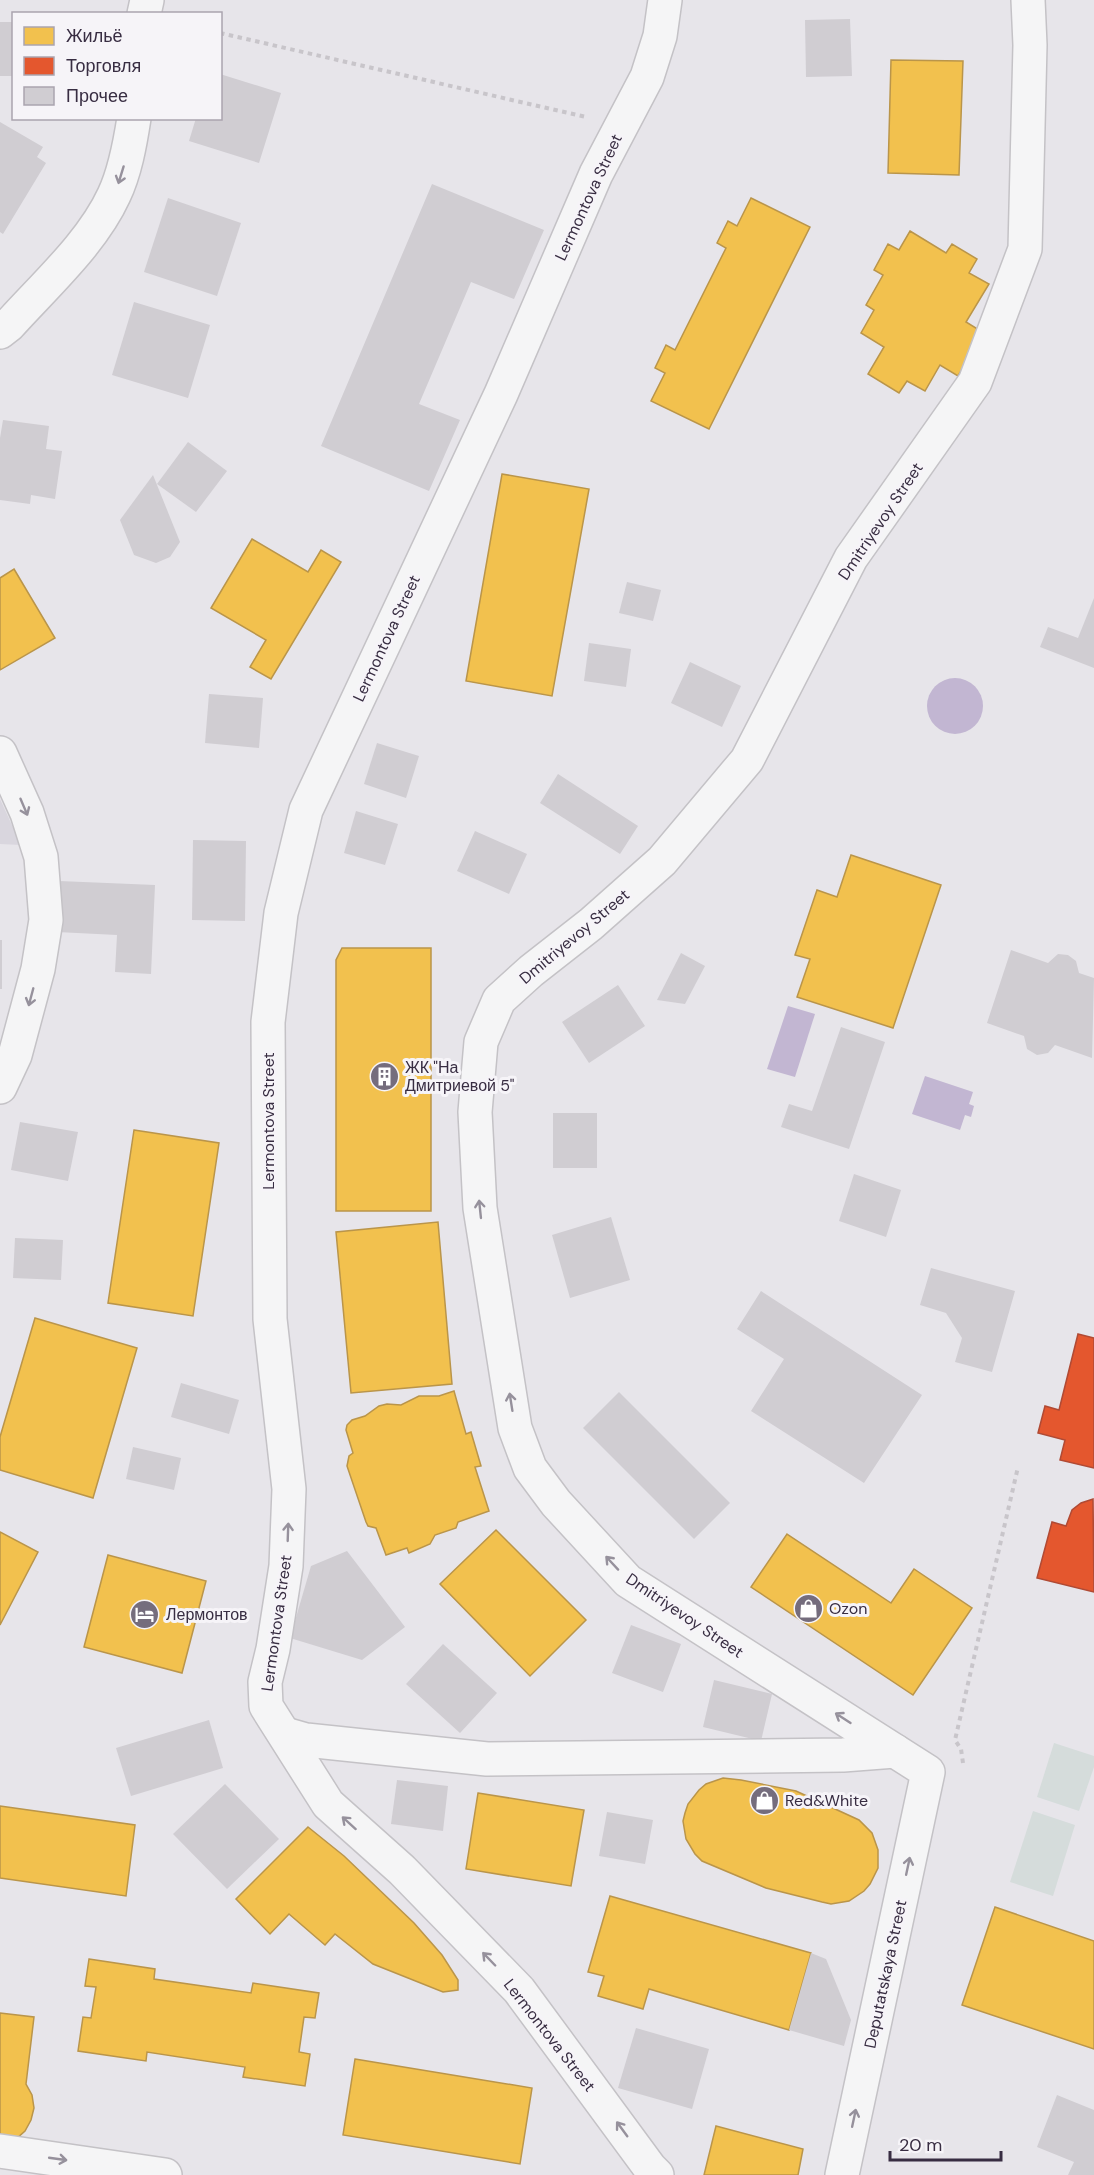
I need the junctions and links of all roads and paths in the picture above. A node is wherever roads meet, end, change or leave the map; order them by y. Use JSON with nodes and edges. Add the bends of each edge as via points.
{"nodes":[{"id":1,"x":665,"y":0,"type":"edge"},
{"id":2,"x":1028,"y":0,"type":"edge"},
{"id":3,"x":222,"y":33,"type":"edge"},
{"id":4,"x":134,"y":120,"type":"edge"},
{"id":5,"x":622,"y":125,"type":"junction"},
{"id":6,"x":0,"y":332,"type":"edge"},
{"id":7,"x":0,"y":753,"type":"edge"},
{"id":8,"x":0,"y":1087,"type":"edge"},
{"id":9,"x":1018,"y":1467,"type":"dead end"},
{"id":10,"x":285,"y":1734,"type":"junction"},
{"id":11,"x":955,"y":1740,"type":"dead end"},
{"id":12,"x":896,"y":1751,"type":"junction"},
{"id":13,"x":928,"y":1772,"type":"joint"},
{"id":14,"x":0,"y":2151,"type":"edge"},
{"id":15,"x":165,"y":2175,"type":"edge"},
{"id":16,"x":657,"y":2175,"type":"edge"},
{"id":17,"x":842,"y":2175,"type":"edge"}],
"edges":[{"from":1,"to":5,"type":"street","name":"Lermontova Street","via":[[660,36],[647,77]]},
{"from":12,"to":2,"type":"street","name":"Dmitriyevoy Street","one_way":true,"via":[[628,1581],[556,1503],[530,1468],[515,1428],[480,1208],[475,1112],[482,1042],[499,1000],[662,861],[747,760],[851,558],[975,382],[1025,249]]},
{"from":3,"to":5,"type":"path"},
{"from":4,"to":6,"type":"street","one_way":true,"via":[[115,194],[93,232]]},
{"from":10,"to":5,"type":"street","name":"Lermontova Street","one_way":true,"via":[[266,1706],[265,1683],[286,1566],[289,1489],[270,1319],[268,1022],[280,913],[306,810],[501,394],[596,174]]},
{"from":7,"to":8,"type":"street","one_way":true,"via":[[27,813],[41,857],[46,920],[38,969],[15,1055]]},
{"from":9,"to":11,"type":"path"},
{"from":10,"to":12,"type":"street","via":[[306,1740],[487,1759]]},
{"from":16,"to":10,"type":"street","name":"Lermontova Street","one_way":true,"via":[[519,1990],[402,1870],[328,1804]]},
{"from":12,"to":13,"type":"street","name":"Dmitriyevoy Street"},
{"from":17,"to":13,"type":"street","name":"Deputatskaya Street","one_way":true},
{"from":14,"to":15,"type":"street","one_way":true}]}
